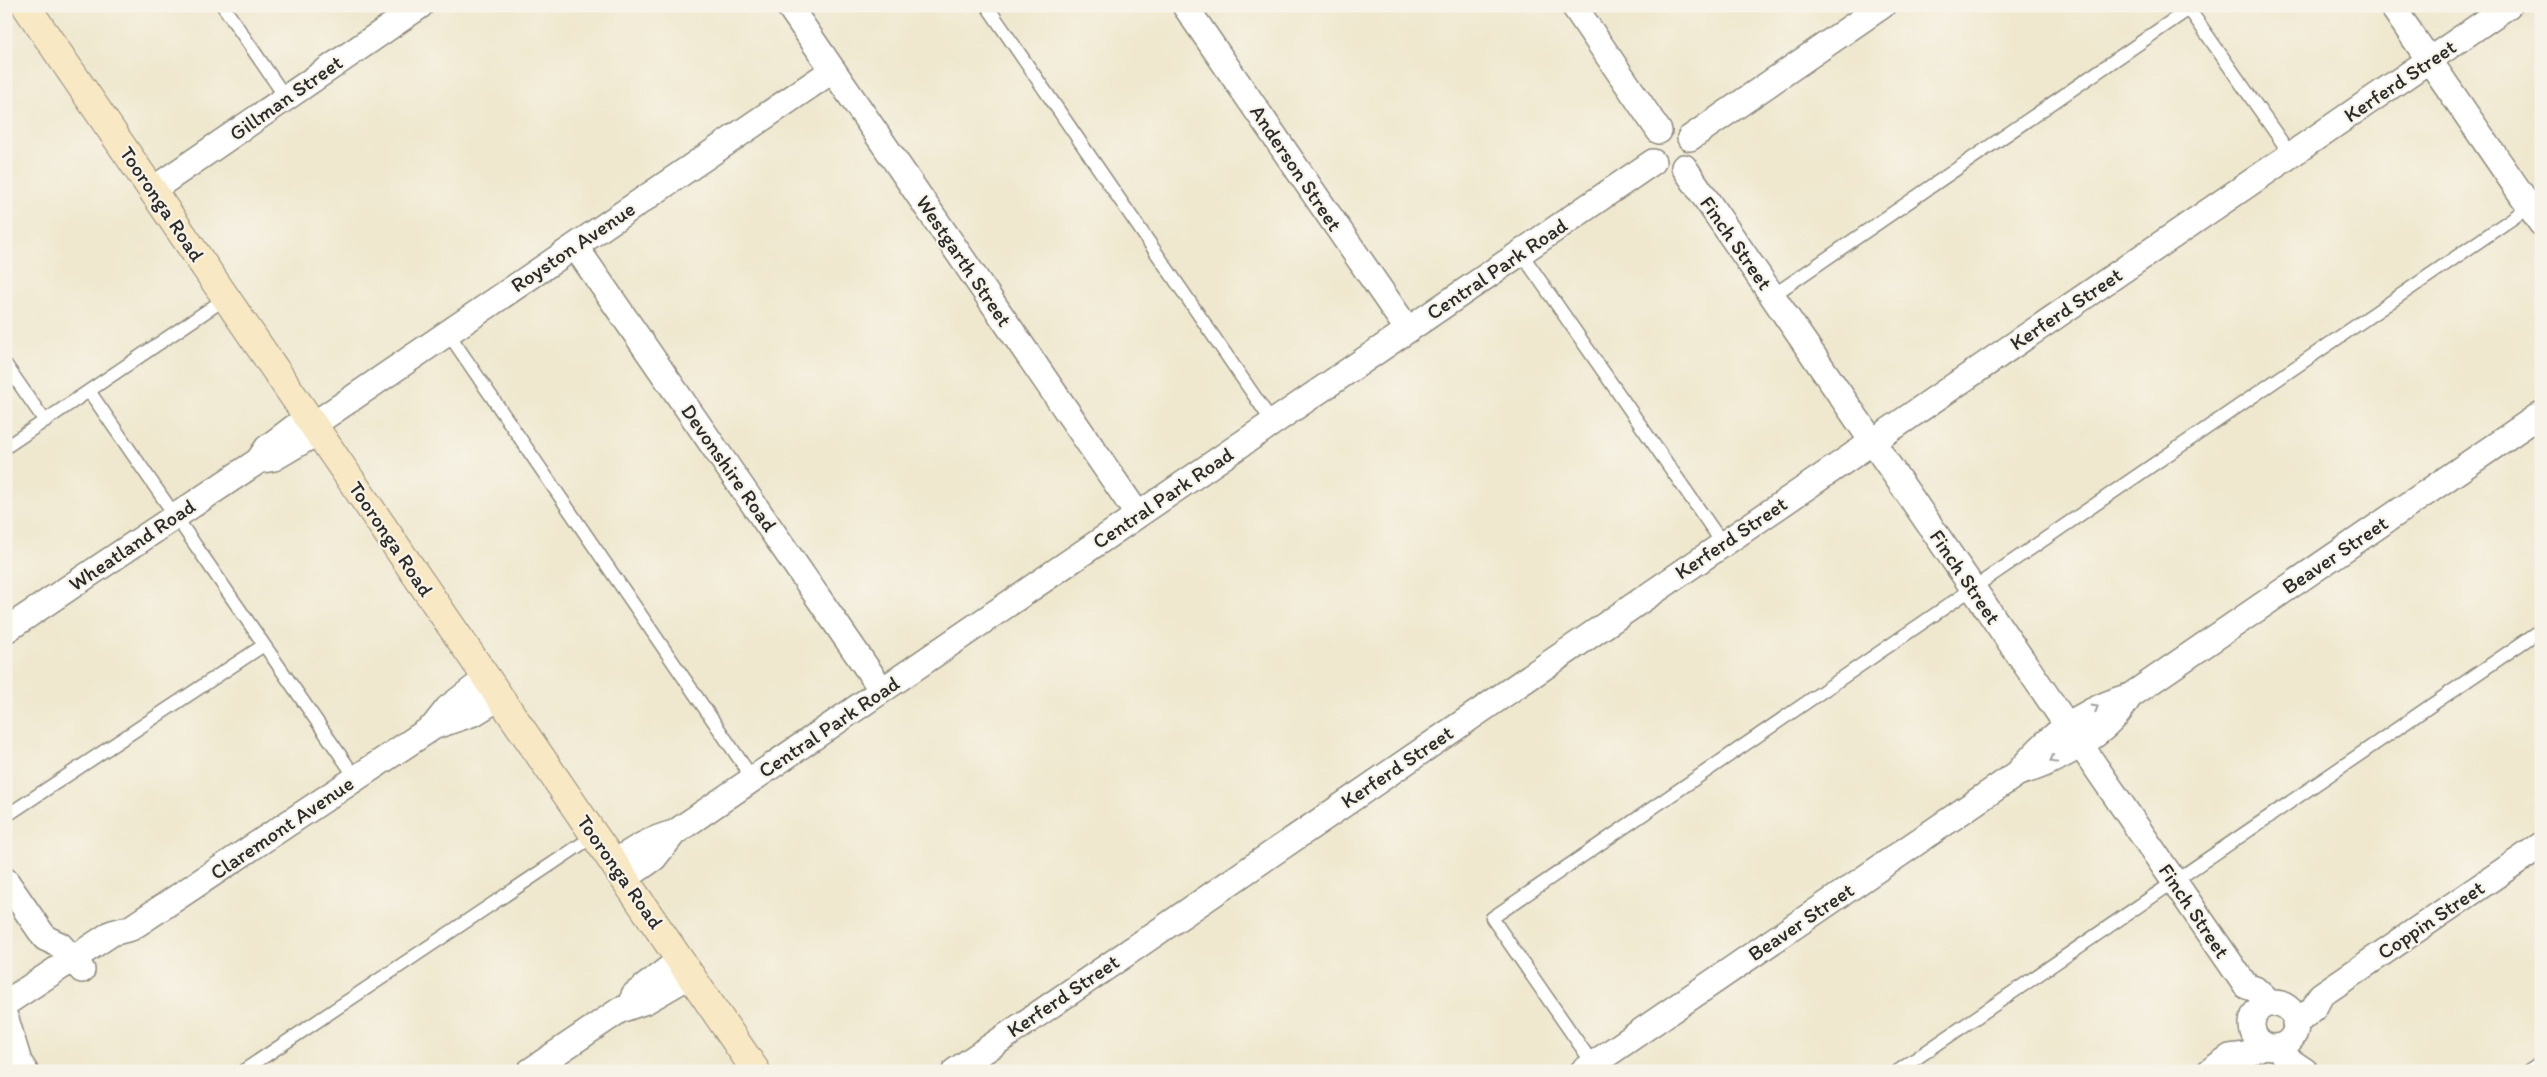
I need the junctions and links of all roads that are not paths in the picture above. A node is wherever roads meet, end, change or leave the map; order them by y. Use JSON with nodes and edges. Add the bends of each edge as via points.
{"nodes":[{"id":1,"x":26,"y":6,"type":"edge"},
{"id":2,"x":223,"y":6,"type":"edge"},
{"id":3,"x":789,"y":6,"type":"edge"},
{"id":4,"x":987,"y":6,"type":"edge"},
{"id":5,"x":1185,"y":6,"type":"edge"},
{"id":6,"x":1574,"y":6,"type":"edge"},
{"id":7,"x":1882,"y":6,"type":"edge"},
{"id":8,"x":2392,"y":6,"type":"edge"},
{"id":9,"x":2508,"y":6,"type":"edge"},
{"id":10,"x":415,"y":7,"type":"edge"},
{"id":11,"x":2429,"y":60,"type":"junction"},
{"id":12,"x":833,"y":70,"type":"junction"},
{"id":13,"x":286,"y":98,"type":"junction"},
{"id":14,"x":1659,"y":131,"type":"junction"},
{"id":15,"x":1690,"y":138,"type":"junction"},
{"id":16,"x":2291,"y":155,"type":"junction"},
{"id":17,"x":1653,"y":162,"type":"junction"},
{"id":18,"x":1684,"y":167,"type":"junction"},
{"id":19,"x":152,"y":190,"type":"junction"},
{"id":20,"x":2535,"y":215,"type":"edge"},
{"id":21,"x":576,"y":246,"type":"junction"},
{"id":22,"x":1521,"y":253,"type":"junction"},
{"id":23,"x":1772,"y":296,"type":"junction"},
{"id":24,"x":226,"y":298,"type":"junction"},
{"id":25,"x":1408,"y":330,"type":"junction"},
{"id":26,"x":448,"y":333,"type":"junction"},
{"id":27,"x":6,"y":365,"type":"edge"},
{"id":28,"x":89,"y":391,"type":"junction"},
{"id":29,"x":2541,"y":414,"type":"edge"},
{"id":30,"x":44,"y":421,"type":"junction"},
{"id":31,"x":1273,"y":423,"type":"junction"},
{"id":32,"x":313,"y":425,"type":"junction"},
{"id":33,"x":1873,"y":442,"type":"junction"},
{"id":34,"x":6,"y":447,"type":"edge"},
{"id":35,"x":1138,"y":515,"type":"junction"},
{"id":36,"x":176,"y":516,"type":"junction"},
{"id":37,"x":1723,"y":544,"type":"junction"},
{"id":38,"x":1973,"y":588,"type":"junction"},
{"id":39,"x":6,"y":630,"type":"edge"},
{"id":40,"x":2541,"y":630,"type":"edge"},
{"id":41,"x":264,"y":645,"type":"junction"},
{"id":42,"x":493,"y":688,"type":"junction"},
{"id":43,"x":882,"y":690,"type":"junction"},
{"id":44,"x":2074,"y":735,"type":"junction"},
{"id":45,"x":356,"y":778,"type":"junction"},
{"id":46,"x":752,"y":780,"type":"junction"},
{"id":47,"x":6,"y":816,"type":"edge"},
{"id":48,"x":595,"y":835,"type":"junction"},
{"id":49,"x":2541,"y":845,"type":"edge"},
{"id":50,"x":619,"y":871,"type":"junction"},
{"id":51,"x":6,"y":881,"type":"edge"},
{"id":52,"x":2174,"y":882,"type":"junction"},
{"id":53,"x":45,"y":938,"type":"junction"},
{"id":54,"x":78,"y":964,"type":"junction"},
{"id":55,"x":686,"y":967,"type":"junction"},
{"id":56,"x":55,"y":979,"type":"junction"},
{"id":57,"x":6,"y":1003,"type":"edge"},
{"id":58,"x":6,"y":1019,"type":"edge"},
{"id":59,"x":2274,"y":1025,"type":"junction"},
{"id":60,"x":17,"y":1062,"type":"edge"},
{"id":61,"x":2541,"y":1063,"type":"edge"},
{"id":62,"x":2220,"y":1064,"type":"edge"},
{"id":63,"x":1588,"y":1067,"type":"edge"},
{"id":64,"x":2305,"y":1070,"type":"edge"},
{"id":65,"x":243,"y":1071,"type":"edge"},
{"id":66,"x":530,"y":1071,"type":"edge"},
{"id":67,"x":756,"y":1071,"type":"edge"},
{"id":68,"x":955,"y":1071,"type":"edge"},
{"id":69,"x":1898,"y":1071,"type":"edge"},
{"id":70,"x":2529,"y":1071,"type":"edge"}],
"edges":[{"from":1,"to":19,"type":"main road","name":"Tooronga Road"},
{"from":2,"to":13,"type":"lane"},
{"from":3,"to":12,"type":"street","name":"Westgarth Street"},
{"from":4,"to":31,"type":"lane"},
{"from":5,"to":25,"type":"street","name":"Anderson Street"},
{"from":6,"to":14,"type":"street"},
{"from":7,"to":15,"type":"street"},
{"from":8,"to":11,"type":"street"},
{"from":9,"to":11,"type":"street","name":"Kerferd Street"},
{"from":10,"to":13,"type":"street","name":"Gillman Street"},
{"from":11,"to":16,"type":"street","name":"Kerferd Street"},
{"from":11,"to":20,"type":"street"},
{"from":12,"to":21,"type":"street","name":"Royston Avenue"},
{"from":12,"to":35,"type":"street","name":"Westgarth Street"},
{"from":13,"to":19,"type":"street","name":"Gillman Street"},
{"from":14,"to":15,"type":"street","via":[[1676,128]]},
{"from":14,"to":17,"type":"street","via":[[1650,145]]},
{"from":15,"to":18,"type":"street","via":[[1693,154]]},
{"from":16,"to":23,"type":"lane","via":[[2189,9]]},
{"from":16,"to":33,"type":"street","name":"Kerferd Street"},
{"from":17,"to":18,"type":"street","via":[[1667,172]]},
{"from":17,"to":22,"type":"street","name":"Central Park Road"},
{"from":18,"to":23,"type":"street","name":"Finch Street"},
{"from":19,"to":24,"type":"main road","name":"Tooronga Road"},
{"from":20,"to":38,"type":"lane"},
{"from":21,"to":26,"type":"street","name":"Royston Avenue"},
{"from":21,"to":43,"type":"street","name":"Devonshire Road"},
{"from":22,"to":25,"type":"street","name":"Central Park Road"},
{"from":22,"to":37,"type":"lane"},
{"from":23,"to":33,"type":"street","name":"Finch Street"},
{"from":24,"to":28,"type":"lane"},
{"from":24,"to":32,"type":"main road","name":"Tooronga Road"},
{"from":25,"to":31,"type":"street","name":"Central Park Road"},
{"from":26,"to":32,"type":"street","name":"Royston Avenue"},
{"from":26,"to":46,"type":"lane"},
{"from":27,"to":30,"type":"lane"},
{"from":28,"to":30,"type":"lane"},
{"from":28,"to":36,"type":"lane"},
{"from":29,"to":44,"type":"street","name":"Beaver Street","via":[[2130,696],[2103,704]]},
{"from":30,"to":34,"type":"lane"},
{"from":31,"to":35,"type":"street","name":"Central Park Road"},
{"from":32,"to":36,"type":"street","name":"Wheatland Road","via":[[274,458],[258,461]]},
{"from":32,"to":42,"type":"main road","name":"Tooronga Road"},
{"from":33,"to":37,"type":"street","name":"Kerferd Street"},
{"from":33,"to":38,"type":"street","name":"Finch Street"},
{"from":35,"to":43,"type":"street","name":"Central Park Road"},
{"from":36,"to":39,"type":"street","name":"Wheatland Road"},
{"from":36,"to":41,"type":"lane"},
{"from":37,"to":68,"type":"street","name":"Kerferd Street"},
{"from":38,"to":44,"type":"street","name":"Finch Street"},
{"from":38,"to":63,"type":"lane","via":[[1492,918]]},
{"from":40,"to":52,"type":"lane"},
{"from":41,"to":45,"type":"lane"},
{"from":41,"to":47,"type":"lane"},
{"from":42,"to":45,"type":"street","name":"Claremont Avenue","via":[[474,713],[433,727]]},
{"from":42,"to":48,"type":"main road","name":"Tooronga Road"},
{"from":43,"to":46,"type":"street","name":"Central Park Road"},
{"from":44,"to":52,"type":"street","name":"Finch Street"},
{"from":44,"to":63,"type":"street","name":"Beaver Street","via":[[2035,751],[2018,773]]},
{"from":45,"to":54,"type":"street","name":"Claremont Avenue","via":[[131,928],[112,933]]},
{"from":46,"to":50,"type":"street","name":"Central Park Road","via":[[674,833],[654,858]]},
{"from":48,"to":50,"type":"main road","name":"Tooronga Road"},
{"from":48,"to":65,"type":"lane"},
{"from":49,"to":59,"type":"street","name":"Coppin Street","via":[[2321,995],[2314,1008]]},
{"from":50,"to":55,"type":"main road","name":"Tooronga Road"},
{"from":51,"to":53,"type":"street"},
{"from":52,"to":59,"type":"street","name":"Finch Street","via":[[2246,986],[2255,989]]},
{"from":52,"to":69,"type":"lane"},
{"from":53,"to":54,"type":"street","via":[[60,946]]},
{"from":53,"to":56,"type":"street"},
{"from":54,"to":56,"type":"street","name":"Claremont Avenue"},
{"from":55,"to":66,"type":"street","via":[[646,1001],[620,1010]]},
{"from":55,"to":67,"type":"main road","name":"Tooronga Road"},
{"from":56,"to":57,"type":"street","name":"Claremont Avenue"},
{"from":56,"to":58,"type":"street","name":"Claremont Avenue"},
{"from":58,"to":60,"type":"street"},
{"from":59,"to":62,"type":"street","name":"Coppin Street","via":[[2246,1055]]},
{"from":59,"to":64,"type":"street","name":"Finch Street","via":[[2290,1061]]},
{"from":61,"to":70,"type":"lane"}]}
